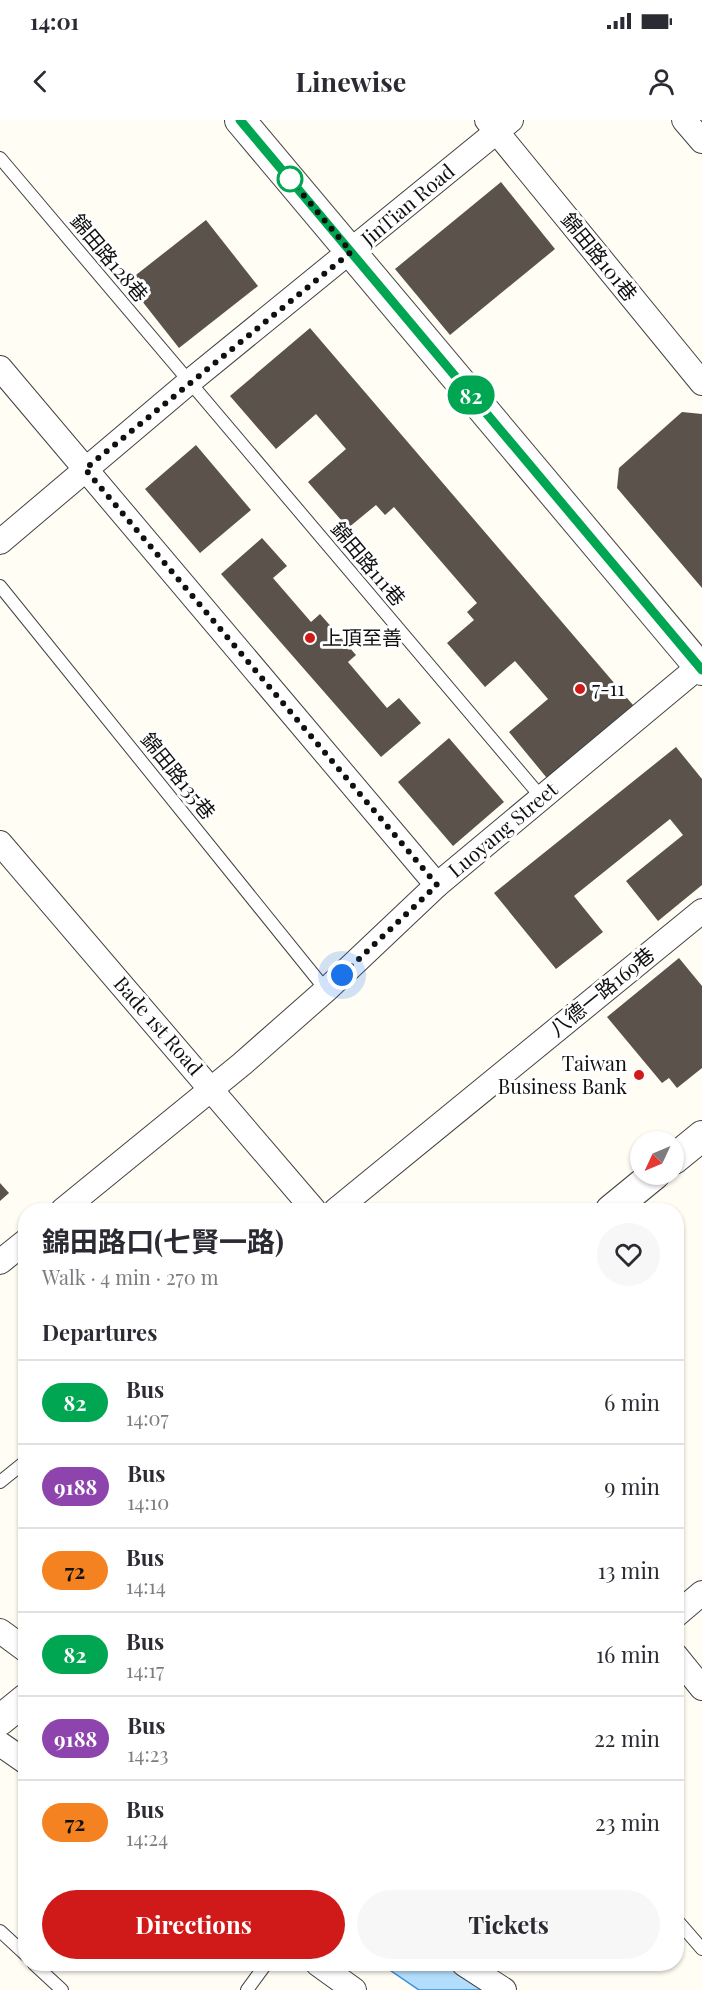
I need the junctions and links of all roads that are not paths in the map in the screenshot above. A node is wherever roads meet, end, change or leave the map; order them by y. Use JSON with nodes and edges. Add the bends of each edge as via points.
{"nodes":[{"id":1,"x":240,"y":120,"type":"edge"},
{"id":2,"x":684,"y":120,"type":"edge"},
{"id":3,"x":498,"y":124,"type":"edge"},
{"id":4,"x":702,"y":141,"type":"edge"},
{"id":5,"x":0,"y":158,"type":"edge"},
{"id":6,"x":351,"y":252,"type":"junction"},
{"id":7,"x":0,"y":368,"type":"edge"},
{"id":8,"x":188,"y":383,"type":"junction"},
{"id":9,"x":702,"y":383,"type":"edge"},
{"id":10,"x":85,"y":469,"type":"junction"},
{"id":11,"x":0,"y":542,"type":"edge"},
{"id":12,"x":0,"y":586,"type":"edge"},
{"id":13,"x":701,"y":667,"type":"edge"},
{"id":14,"x":542,"y":798,"type":"junction"},
{"id":15,"x":0,"y":843,"type":"edge"},
{"id":16,"x":437,"y":885,"type":"junction"},
{"id":17,"x":702,"y":911,"type":"edge"},
{"id":18,"x":326,"y":990,"type":"junction"},
{"id":19,"x":212,"y":1089,"type":"junction"},
{"id":20,"x":702,"y":1136,"type":"edge"},
{"id":21,"x":684,"y":1151,"type":"edge"},
{"id":22,"x":641,"y":1185,"type":"edge"},
{"id":23,"x":72,"y":1203,"type":"edge"},
{"id":24,"x":308,"y":1203,"type":"edge"},
{"id":25,"x":345,"y":1203,"type":"edge"},
{"id":26,"x":619,"y":1203,"type":"edge"},
{"id":27,"x":18,"y":1247,"type":"edge"},
{"id":28,"x":0,"y":1262,"type":"edge"},
{"id":29,"x":18,"y":1467,"type":"edge"},
{"id":30,"x":0,"y":1482,"type":"edge"},
{"id":31,"x":702,"y":1593,"type":"edge"},
{"id":32,"x":684,"y":1608,"type":"edge"},
{"id":33,"x":0,"y":1631,"type":"edge"},
{"id":34,"x":18,"y":1644,"type":"edge"},
{"id":35,"x":684,"y":1666,"type":"edge"},
{"id":36,"x":702,"y":1688,"type":"edge"},
{"id":37,"x":0,"y":1744,"type":"edge"},
{"id":38,"x":18,"y":1756,"type":"edge"},
{"id":39,"x":684,"y":1928,"type":"edge"},
{"id":40,"x":0,"y":1931,"type":"edge"},
{"id":41,"x":18,"y":1948,"type":"edge"},
{"id":42,"x":702,"y":1949,"type":"edge"},
{"id":43,"x":42,"y":1971,"type":"edge"},
{"id":44,"x":261,"y":1971,"type":"edge"},
{"id":45,"x":328,"y":1971,"type":"edge"},
{"id":46,"x":475,"y":1971,"type":"edge"},
{"id":47,"x":62,"y":1990,"type":"edge"},
{"id":48,"x":247,"y":1990,"type":"edge"},
{"id":49,"x":354,"y":1990,"type":"edge"},
{"id":50,"x":504,"y":1990,"type":"edge"}],
"edges":[{"from":1,"to":6,"type":"street"},
{"from":2,"to":4,"type":"street"},
{"from":3,"to":6,"type":"street","name":"JinTian Road"},
{"from":3,"to":9,"type":"street","name":"錦田路101巷"},
{"from":5,"to":8,"type":"lane","name":"錦田路128巷"},
{"from":6,"to":8,"type":"street","name":"JinTian Road"},
{"from":6,"to":13,"type":"street"},
{"from":7,"to":10,"type":"street"},
{"from":8,"to":10,"type":"street","name":"JinTian Road"},
{"from":8,"to":14,"type":"lane","name":"錦田路111巷"},
{"from":10,"to":11,"type":"street","name":"JinTian Road"},
{"from":10,"to":16,"type":"street"},
{"from":12,"to":18,"type":"lane","name":"錦田路135巷"},
{"from":13,"to":14,"type":"street","name":"Luoyang Street"},
{"from":14,"to":16,"type":"street","name":"Luoyang Street"},
{"from":15,"to":19,"type":"street","name":"Bade 1st Road"},
{"from":16,"to":18,"type":"street","name":"Luoyang Street"},
{"from":17,"to":25,"type":"street","name":"八德一路169巷"},
{"from":18,"to":19,"type":"street","name":"Luoyang Street"},
{"from":19,"to":23,"type":"street","name":"Luoyang Street"},
{"from":19,"to":24,"type":"street","name":"Bade 1st Road"},
{"from":20,"to":21,"type":"street"},
{"from":22,"to":26,"type":"street"},
{"from":27,"to":28,"type":"street"},
{"from":29,"to":30,"type":"lane"},
{"from":31,"to":32,"type":"street"},
{"from":33,"to":34,"type":"street"},
{"from":35,"to":36,"type":"street"},
{"from":37,"to":38,"type":"street"},
{"from":39,"to":42,"type":"lane"},
{"from":40,"to":41,"type":"lane"},
{"from":43,"to":47,"type":"lane"},
{"from":44,"to":48,"type":"lane"},
{"from":45,"to":49,"type":"street"},
{"from":46,"to":50,"type":"street"}]}
